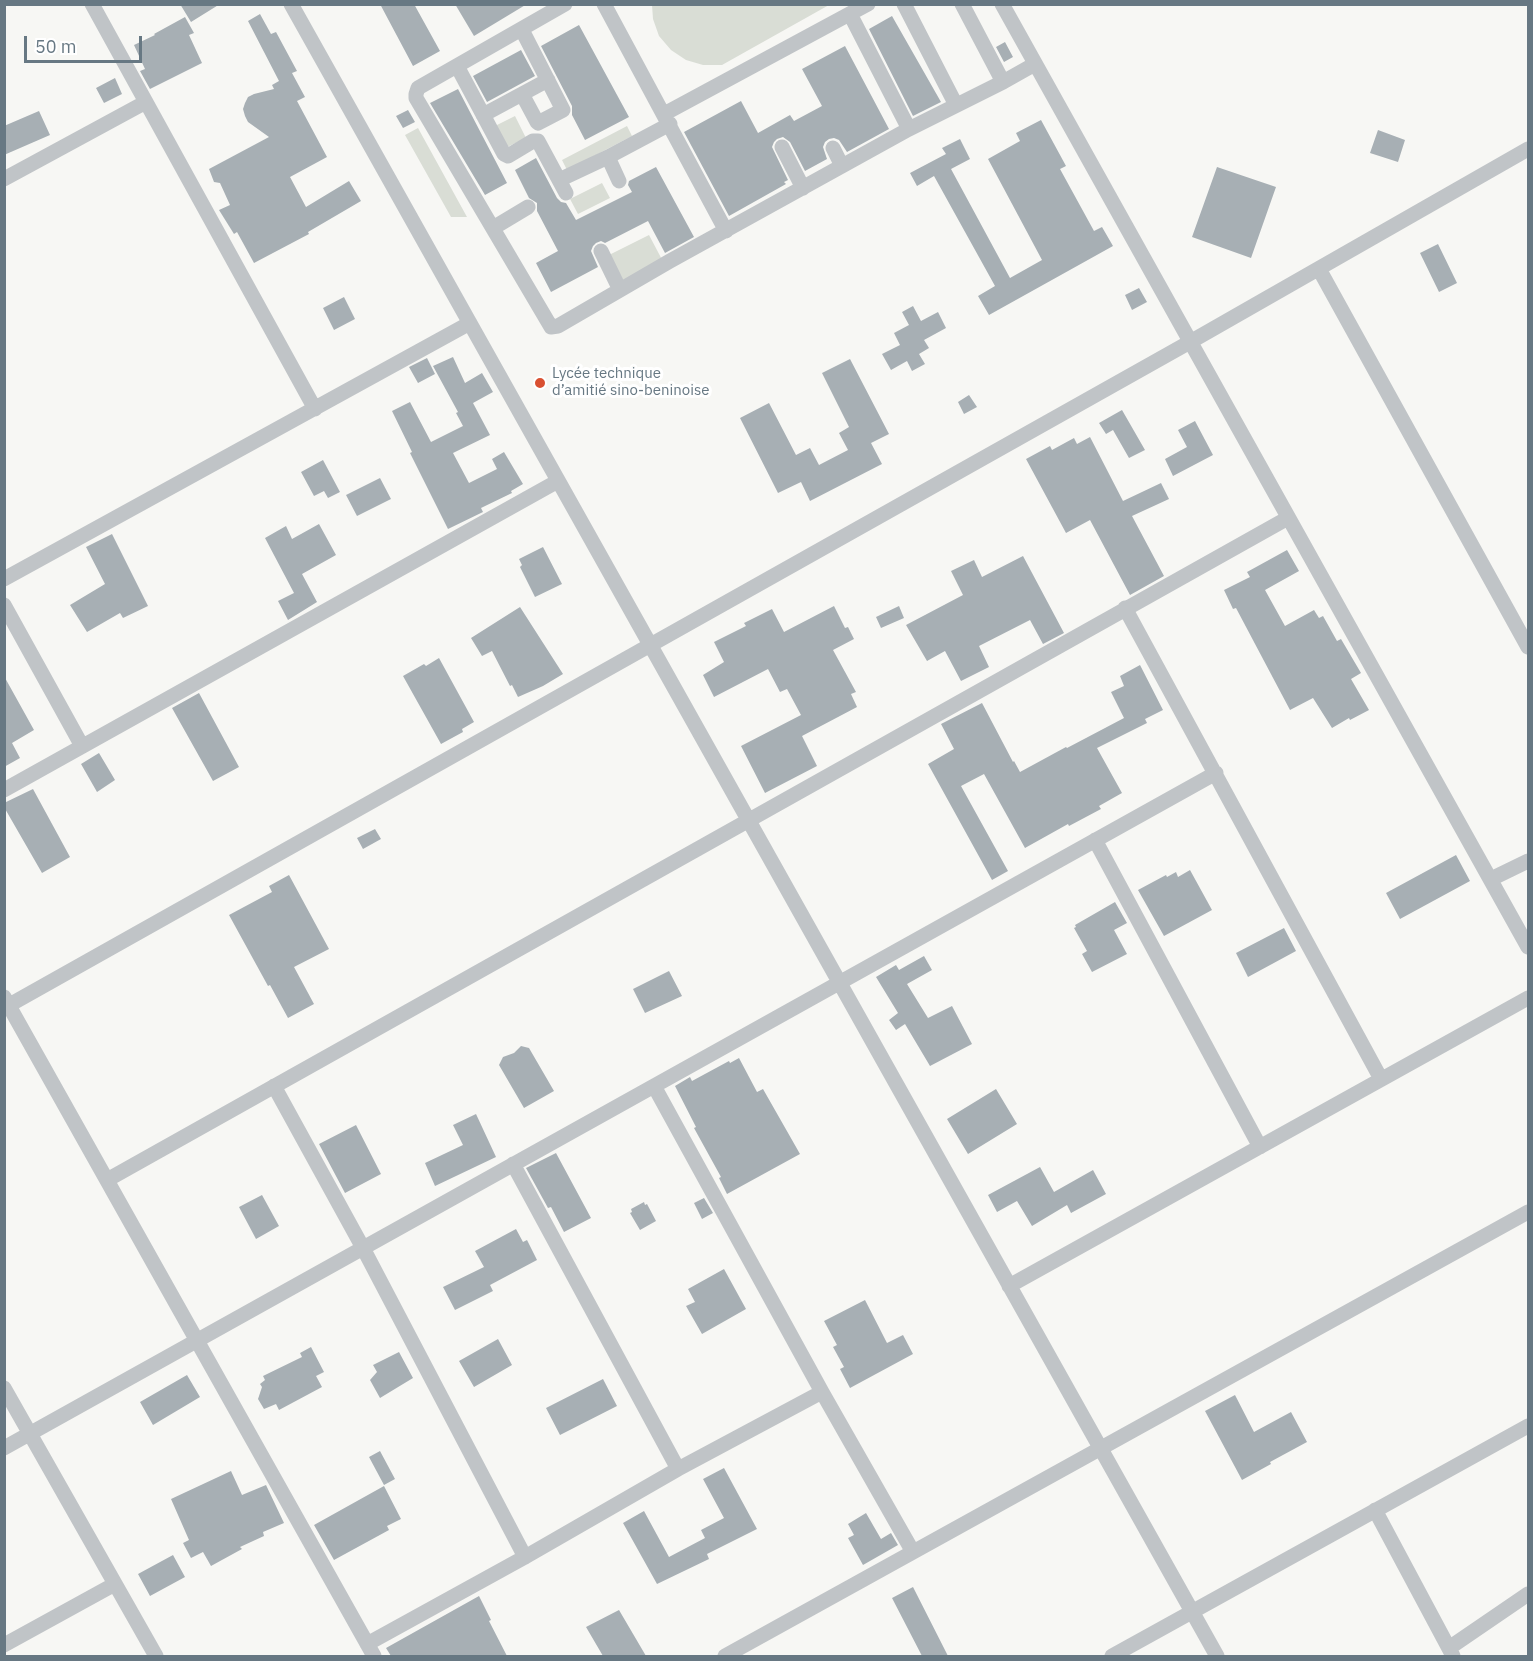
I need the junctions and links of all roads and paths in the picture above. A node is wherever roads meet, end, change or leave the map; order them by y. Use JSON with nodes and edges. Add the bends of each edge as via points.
{"nodes":[{"id":1,"x":92,"y":4,"type":"edge"},
{"id":2,"x":291,"y":4,"type":"edge"},
{"id":3,"x":566,"y":4,"type":"edge"},
{"id":4,"x":604,"y":4,"type":"edge"},
{"id":5,"x":868,"y":4,"type":"edge"},
{"id":6,"x":904,"y":4,"type":"edge"},
{"id":7,"x":962,"y":4,"type":"edge"},
{"id":8,"x":1002,"y":4,"type":"edge"},
{"id":9,"x":850,"y":14,"type":"junction"},
{"id":10,"x":522,"y":30,"type":"junction"},
{"id":11,"x":1035,"y":64,"type":"junction"},
{"id":12,"x":457,"y":66,"type":"junction"},
{"id":13,"x":548,"y":80,"type":"junction"},
{"id":14,"x":1003,"y":82,"type":"junction"},
{"id":15,"x":522,"y":94,"type":"junction"},
{"id":16,"x":146,"y":102,"type":"junction"},
{"id":17,"x":956,"y":105,"type":"junction"},
{"id":18,"x":483,"y":115,"type":"junction"},
{"id":19,"x":667,"y":119,"type":"junction"},
{"id":20,"x":909,"y":129,"type":"junction"},
{"id":21,"x":782,"y":147,"type":"dead end"},
{"id":22,"x":833,"y":148,"type":"dead end"},
{"id":23,"x":1528,"y":149,"type":"edge"},
{"id":24,"x":608,"y":157,"type":"junction"},
{"id":25,"x":842,"y":166,"type":"junction"},
{"id":26,"x":4,"y":179,"type":"edge"},
{"id":27,"x":619,"y":181,"type":"dead end"},
{"id":28,"x":803,"y":188,"type":"junction"},
{"id":29,"x":528,"y":207,"type":"dead end"},
{"id":30,"x":493,"y":228,"type":"junction"},
{"id":31,"x":726,"y":231,"type":"junction"},
{"id":32,"x":601,"y":251,"type":"dead end"},
{"id":33,"x":1319,"y":269,"type":"junction"},
{"id":34,"x":620,"y":290,"type":"junction"},
{"id":35,"x":470,"y":323,"type":"junction"},
{"id":36,"x":1190,"y":342,"type":"junction"},
{"id":37,"x":315,"y":409,"type":"junction"},
{"id":38,"x":558,"y":481,"type":"junction"},
{"id":39,"x":1288,"y":518,"type":"junction"},
{"id":40,"x":4,"y":579,"type":"edge"},
{"id":41,"x":4,"y":605,"type":"edge"},
{"id":42,"x":1125,"y":608,"type":"junction"},
{"id":43,"x":650,"y":645,"type":"junction"},
{"id":44,"x":1528,"y":646,"type":"edge"},
{"id":45,"x":82,"y":746,"type":"junction"},
{"id":46,"x":1216,"y":773,"type":"junction"},
{"id":47,"x":4,"y":790,"type":"edge"},
{"id":48,"x":748,"y":820,"type":"junction"},
{"id":49,"x":1095,"y":840,"type":"junction"},
{"id":50,"x":1528,"y":861,"type":"edge"},
{"id":51,"x":1491,"y":879,"type":"junction"},
{"id":52,"x":1528,"y":947,"type":"edge"},
{"id":53,"x":839,"y":983,"type":"junction"},
{"id":54,"x":1528,"y":998,"type":"edge"},
{"id":55,"x":6,"y":1003,"type":"edge"},
{"id":56,"x":1381,"y":1079,"type":"junction"},
{"id":57,"x":274,"y":1086,"type":"junction"},
{"id":58,"x":654,"y":1086,"type":"junction"},
{"id":59,"x":1260,"y":1147,"type":"junction"},
{"id":60,"x":513,"y":1164,"type":"junction"},
{"id":61,"x":107,"y":1180,"type":"junction"},
{"id":62,"x":1528,"y":1212,"type":"edge"},
{"id":63,"x":363,"y":1248,"type":"junction"},
{"id":64,"x":1009,"y":1286,"type":"junction"},
{"id":65,"x":197,"y":1340,"type":"junction"},
{"id":66,"x":4,"y":1388,"type":"edge"},
{"id":67,"x":822,"y":1392,"type":"junction"},
{"id":68,"x":1528,"y":1426,"type":"edge"},
{"id":69,"x":30,"y":1433,"type":"junction"},
{"id":70,"x":4,"y":1448,"type":"edge"},
{"id":71,"x":1100,"y":1449,"type":"junction"},
{"id":72,"x":678,"y":1469,"type":"junction"},
{"id":73,"x":1375,"y":1510,"type":"junction"},
{"id":74,"x":913,"y":1552,"type":"junction"},
{"id":75,"x":525,"y":1557,"type":"junction"},
{"id":76,"x":115,"y":1584,"type":"junction"},
{"id":77,"x":1528,"y":1594,"type":"edge"},
{"id":78,"x":1192,"y":1612,"type":"junction"},
{"id":79,"x":4,"y":1645,"type":"edge"},
{"id":80,"x":371,"y":1650,"type":"edge"},
{"id":81,"x":1451,"y":1652,"type":"edge"},
{"id":82,"x":156,"y":1656,"type":"edge"},
{"id":83,"x":725,"y":1656,"type":"edge"},
{"id":84,"x":1112,"y":1656,"type":"edge"},
{"id":85,"x":1217,"y":1656,"type":"edge"}],
"edges":[{"from":1,"to":16,"type":"street"},
{"from":2,"to":35,"type":"street"},
{"from":3,"to":10,"type":"street"},
{"from":4,"to":19,"type":"street"},
{"from":5,"to":9,"type":"street"},
{"from":6,"to":17,"type":"street"},
{"from":7,"to":14,"type":"street"},
{"from":8,"to":11,"type":"street"},
{"from":9,"to":19,"type":"street"},
{"from":9,"to":20,"type":"street"},
{"from":10,"to":12,"type":"street"},
{"from":10,"to":13,"type":"street"},
{"from":11,"to":14,"type":"street"},
{"from":11,"to":36,"type":"street"},
{"from":12,"to":18,"type":"street"},
{"from":12,"to":30,"type":"street","via":[[418,88],[416,98]]},
{"from":13,"to":15,"type":"street"},
{"from":13,"to":15,"type":"street","via":[[562,112],[538,123]]},
{"from":14,"to":17,"type":"street"},
{"from":15,"to":18,"type":"street"},
{"from":16,"to":26,"type":"street"},
{"from":16,"to":37,"type":"street"},
{"from":17,"to":20,"type":"street"},
{"from":18,"to":24,"type":"street","via":[[508,156],[538,141],[563,186]]},
{"from":19,"to":24,"type":"street"},
{"from":19,"to":31,"type":"street"},
{"from":20,"to":25,"type":"street"},
{"from":21,"to":28,"type":"street"},
{"from":22,"to":25,"type":"street"},
{"from":23,"to":33,"type":"street"},
{"from":24,"to":27,"type":"street"},
{"from":25,"to":28,"type":"street"},
{"from":28,"to":31,"type":"street"},
{"from":29,"to":30,"type":"street"},
{"from":30,"to":34,"type":"street","via":[[551,327]]},
{"from":31,"to":34,"type":"street"},
{"from":32,"to":34,"type":"street"},
{"from":33,"to":36,"type":"street"},
{"from":33,"to":44,"type":"street"},
{"from":35,"to":37,"type":"street"},
{"from":35,"to":38,"type":"street"},
{"from":36,"to":39,"type":"street"},
{"from":36,"to":43,"type":"street"},
{"from":37,"to":40,"type":"street"},
{"from":38,"to":43,"type":"street"},
{"from":38,"to":45,"type":"street"},
{"from":39,"to":42,"type":"street"},
{"from":39,"to":51,"type":"street"},
{"from":41,"to":45,"type":"street"},
{"from":42,"to":46,"type":"street"},
{"from":42,"to":48,"type":"street"},
{"from":43,"to":48,"type":"street"},
{"from":43,"to":55,"type":"street"},
{"from":45,"to":47,"type":"street"},
{"from":46,"to":49,"type":"street"},
{"from":46,"to":56,"type":"street"},
{"from":48,"to":53,"type":"street"},
{"from":48,"to":57,"type":"street"},
{"from":49,"to":53,"type":"street"},
{"from":49,"to":59,"type":"street"},
{"from":50,"to":51,"type":"street"},
{"from":51,"to":52,"type":"street"},
{"from":53,"to":58,"type":"street"},
{"from":53,"to":64,"type":"street"},
{"from":54,"to":56,"type":"street"},
{"from":55,"to":61,"type":"street"},
{"from":56,"to":59,"type":"street"},
{"from":57,"to":61,"type":"street"},
{"from":57,"to":63,"type":"street"},
{"from":58,"to":60,"type":"street"},
{"from":58,"to":67,"type":"street"},
{"from":59,"to":64,"type":"street"},
{"from":60,"to":63,"type":"street"},
{"from":60,"to":72,"type":"street"},
{"from":61,"to":65,"type":"street"},
{"from":62,"to":71,"type":"street"},
{"from":63,"to":65,"type":"street"},
{"from":63,"to":75,"type":"street"},
{"from":64,"to":71,"type":"street"},
{"from":65,"to":69,"type":"street"},
{"from":65,"to":80,"type":"street"},
{"from":66,"to":69,"type":"street"},
{"from":67,"to":72,"type":"street"},
{"from":67,"to":74,"type":"street"},
{"from":68,"to":73,"type":"street"},
{"from":69,"to":70,"type":"street"},
{"from":69,"to":76,"type":"street"},
{"from":71,"to":74,"type":"street"},
{"from":71,"to":78,"type":"street"},
{"from":72,"to":75,"type":"street"},
{"from":73,"to":78,"type":"street"},
{"from":73,"to":81,"type":"street"},
{"from":74,"to":83,"type":"street"},
{"from":75,"to":80,"type":"street"},
{"from":76,"to":79,"type":"street"},
{"from":76,"to":82,"type":"street"},
{"from":77,"to":81,"type":"street"},
{"from":78,"to":84,"type":"street"},
{"from":78,"to":85,"type":"street"}]}
